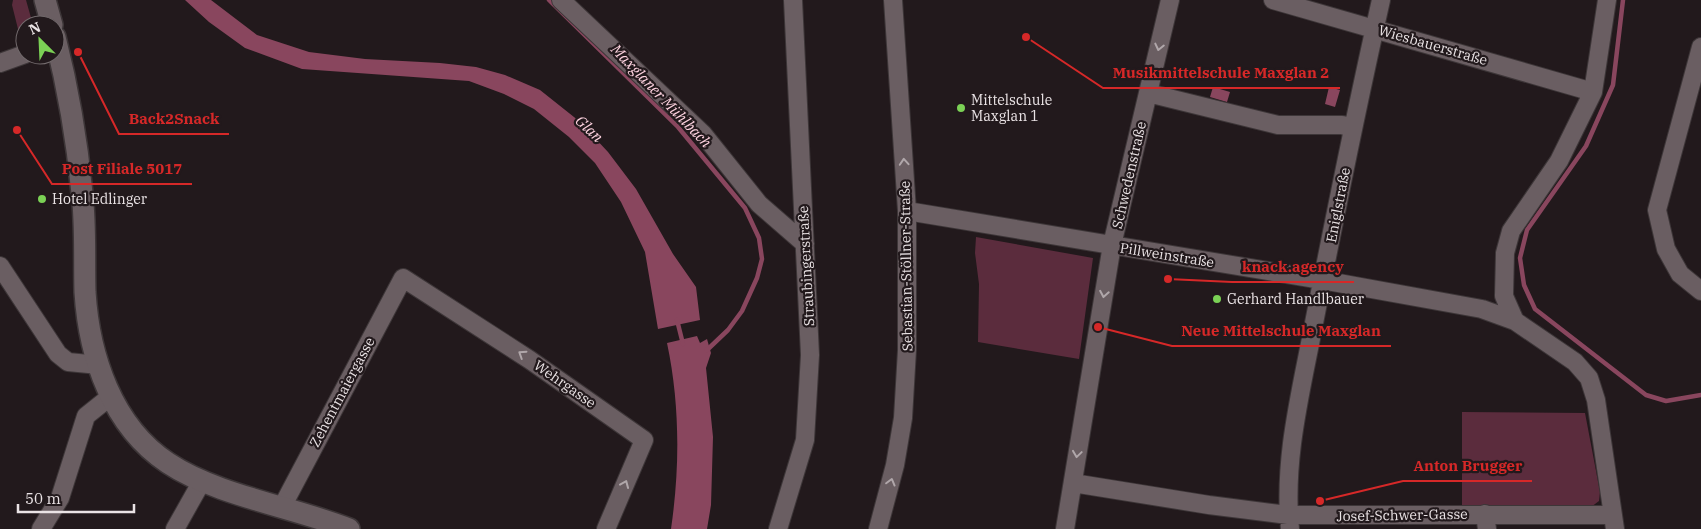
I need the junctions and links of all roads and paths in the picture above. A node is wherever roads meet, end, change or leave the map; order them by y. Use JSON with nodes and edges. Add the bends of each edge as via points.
{"nodes":[{"id":1,"x":45,"y":0,"type":"edge"},
{"id":2,"x":561,"y":0,"type":"edge"},
{"id":3,"x":793,"y":0,"type":"edge"},
{"id":4,"x":893,"y":0,"type":"edge"},
{"id":5,"x":1170,"y":0,"type":"edge"},
{"id":6,"x":1273,"y":0,"type":"edge"},
{"id":7,"x":1381,"y":0,"type":"edge"},
{"id":8,"x":1607,"y":0,"type":"edge"},
{"id":9,"x":49,"y":15,"type":"edge"},
{"id":10,"x":1374,"y":28,"type":"junction"},
{"id":11,"x":1701,"y":47,"type":"edge"},
{"id":12,"x":15,"y":58,"type":"edge"},
{"id":13,"x":0,"y":63,"type":"edge"},
{"id":14,"x":61,"y":65,"type":"edge"},
{"id":15,"x":1593,"y":92,"type":"junction"},
{"id":16,"x":1148,"y":93,"type":"junction"},
{"id":17,"x":1353,"y":128,"type":"junction"},
{"id":18,"x":907,"y":211,"type":"junction"},
{"id":19,"x":804,"y":244,"type":"junction"},
{"id":20,"x":1112,"y":246,"type":"junction"},
{"id":21,"x":0,"y":266,"type":"edge"},
{"id":22,"x":403,"y":278,"type":"joint"},
{"id":23,"x":1322,"y":280,"type":"junction"},
{"id":24,"x":1701,"y":291,"type":"edge"},
{"id":25,"x":1515,"y":321,"type":"junction"},
{"id":26,"x":99,"y":365,"type":"junction"},
{"id":27,"x":110,"y":396,"type":"junction"},
{"id":28,"x":202,"y":481,"type":"junction"},
{"id":29,"x":1073,"y":483,"type":"junction"},
{"id":30,"x":282,"y":507,"type":"junction"},
{"id":31,"x":1289,"y":522,"type":"edge"},
{"id":32,"x":1486,"y":522,"type":"edge"},
{"id":33,"x":1614,"y":522,"type":"edge"},
{"id":34,"x":342,"y":528,"type":"edge"},
{"id":35,"x":41,"y":529,"type":"edge"},
{"id":36,"x":175,"y":529,"type":"edge"},
{"id":37,"x":606,"y":529,"type":"edge"},
{"id":38,"x":778,"y":529,"type":"edge"},
{"id":39,"x":878,"y":529,"type":"edge"},
{"id":40,"x":1065,"y":529,"type":"edge"}],
"edges":[{"from":1,"to":9,"type":"street"},
{"from":2,"to":19,"type":"street","via":[[703,134],[759,204]]},
{"from":3,"to":19,"type":"street","name":"Straubingerstraße"},
{"from":18,"to":4,"type":"street","name":"Sebastian-Stöllner-Straße","one_way":true},
{"from":5,"to":16,"type":"street","name":"Schwedenstraße","one_way":true},
{"from":6,"to":10,"type":"street","name":"Wiesbauerstraße"},
{"from":7,"to":10,"type":"street","name":"Eniglstraße"},
{"from":8,"to":15,"type":"street"},
{"from":10,"to":15,"type":"street","name":"Wiesbauerstraße"},
{"from":10,"to":17,"type":"street","name":"Eniglstraße"},
{"from":11,"to":24,"type":"street","via":[[1658,210],[1666,249],[1680,274]]},
{"from":12,"to":13,"type":"street"},
{"from":14,"to":26,"type":"street","via":[[74,126],[83,195],[88,315]]},
{"from":15,"to":25,"type":"street","via":[[1559,161],[1511,231],[1505,253],[1504,296]]},
{"from":16,"to":17,"type":"street","via":[[1278,125],[1342,125]]},
{"from":16,"to":20,"type":"street","name":"Schwedenstraße"},
{"from":17,"to":23,"type":"street","name":"Eniglstraße"},
{"from":18,"to":20,"type":"street","name":"Pillweinstraße"},
{"from":39,"to":18,"type":"street","name":"Sebastian-Stöllner-Straße","one_way":true,"via":[[895,465],[903,418],[908,350]]},
{"from":19,"to":38,"type":"street","name":"Straubingerstraße","via":[[810,355],[805,440]]},
{"from":20,"to":23,"type":"street","name":"Pillweinstraße"},
{"from":20,"to":29,"type":"street","name":"Schwedenstraße","one_way":true},
{"from":21,"to":26,"type":"street","via":[[58,354],[68,362]]},
{"from":22,"to":30,"type":"street","name":"Zehentmaiergasse"},
{"from":37,"to":22,"type":"street","name":"Wehrgasse","one_way":true,"via":[[644,440],[530,360]]},
{"from":23,"to":25,"type":"street","name":"Pillweinstraße","via":[[1482,309]]},
{"from":23,"to":31,"type":"street","name":"Eniglstraße","via":[[1288,459],[1286,501]]},
{"from":25,"to":33,"type":"street","name":"Pillweinstraße","via":[[1575,362],[1589,378],[1596,400]]},
{"from":26,"to":27,"type":"street"},
{"from":27,"to":28,"type":"street","via":[[132,432],[167,462]]},
{"from":27,"to":35,"type":"street","via":[[86,416],[60,498]]},
{"from":28,"to":30,"type":"street"},
{"from":28,"to":36,"type":"street"},
{"from":29,"to":31,"type":"street","name":"Josef-Schwer-Gasse"},
{"from":29,"to":40,"type":"street","name":"Schwedenstraße"},
{"from":30,"to":34,"type":"street"},
{"from":31,"to":32,"type":"street","name":"Josef-Schwer-Gasse"},
{"from":32,"to":33,"type":"street","name":"Josef-Schwer-Gasse"}]}
